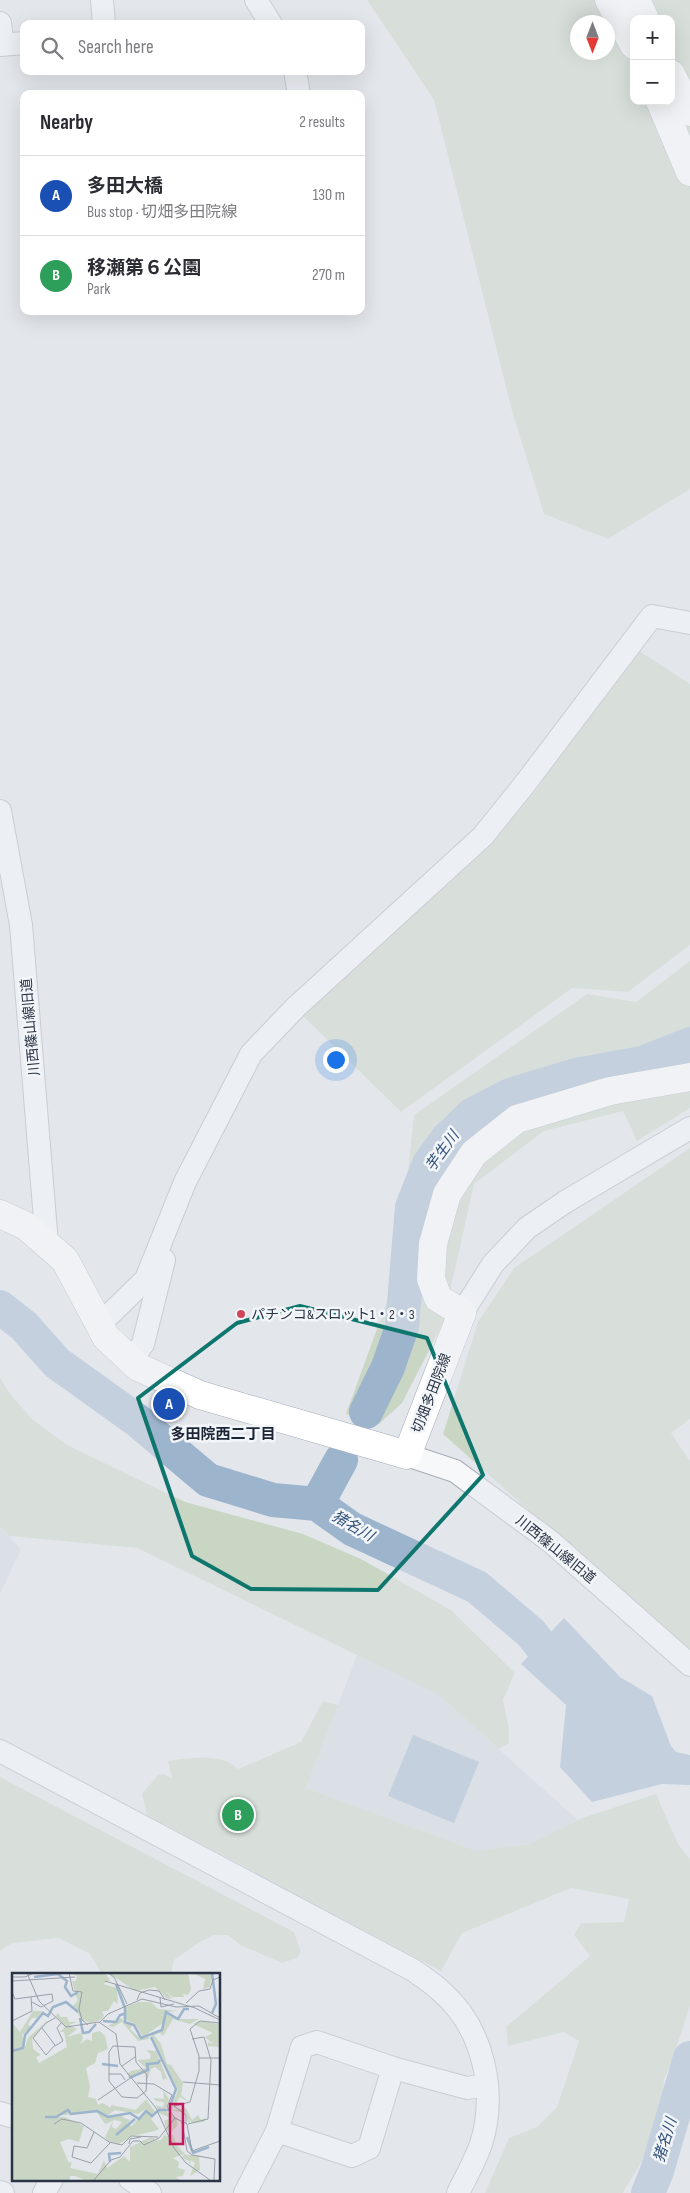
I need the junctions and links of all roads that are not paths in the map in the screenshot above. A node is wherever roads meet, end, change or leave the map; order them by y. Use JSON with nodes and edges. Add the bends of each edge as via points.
{"nodes":[{"id":1,"x":102,"y":0,"type":"edge"},
{"id":2,"x":256,"y":0,"type":"edge"},
{"id":3,"x":609,"y":0,"type":"edge"},
{"id":4,"x":636,"y":0,"type":"edge"},
{"id":5,"x":643,"y":15,"type":"edge"},
{"id":6,"x":104,"y":20,"type":"edge"},
{"id":7,"x":268,"y":20,"type":"edge"},
{"id":8,"x":630,"y":38,"type":"edge"},
{"id":9,"x":296,"y":75,"type":"edge"},
{"id":10,"x":675,"y":82,"type":"edge"},
{"id":11,"x":298,"y":90,"type":"edge"},
{"id":12,"x":662,"y":105,"type":"edge"},
{"id":13,"x":690,"y":112,"type":"edge"},
{"id":14,"x":690,"y":172,"type":"edge"},
{"id":15,"x":690,"y":623,"type":"edge"},
{"id":16,"x":0,"y":811,"type":"edge"},
{"id":17,"x":690,"y":1076,"type":"edge"},
{"id":18,"x":690,"y":1128,"type":"edge"},
{"id":19,"x":185,"y":1182,"type":"junction"},
{"id":20,"x":0,"y":1214,"type":"edge"},
{"id":21,"x":48,"y":1244,"type":"junction"},
{"id":22,"x":462,"y":1313,"type":"junction"},
{"id":23,"x":99,"y":1325,"type":"junction"},
{"id":24,"x":131,"y":1360,"type":"junction"},
{"id":25,"x":407,"y":1455,"type":"junction"},
{"id":26,"x":690,"y":1665,"type":"edge"},
{"id":27,"x":0,"y":1751,"type":"edge"},
{"id":28,"x":393,"y":2068,"type":"junction"},
{"id":29,"x":486,"y":2085,"type":"junction"},
{"id":30,"x":276,"y":2131,"type":"junction"},
{"id":31,"x":51,"y":2180,"type":"edge"},
{"id":32,"x":131,"y":2180,"type":"edge"},
{"id":33,"x":44,"y":2193,"type":"edge"},
{"id":34,"x":150,"y":2193,"type":"edge"},
{"id":35,"x":245,"y":2193,"type":"edge"},
{"id":36,"x":458,"y":2193,"type":"edge"}],
"edges":[{"from":1,"to":6,"type":"street"},
{"from":2,"to":7,"type":"street"},
{"from":3,"to":8,"type":"main road"},
{"from":4,"to":5,"type":"main road"},
{"from":9,"to":11,"type":"street"},
{"from":10,"to":13,"type":"main road"},
{"from":12,"to":14,"type":"main road"},
{"from":15,"to":19,"type":"street","via":[[652,616],[483,836],[296,1007],[252,1054]]},
{"from":16,"to":21,"type":"street","name":"川西篠山線旧道","via":[[21,925]]},
{"from":17,"to":22,"type":"main road","via":[[610,1091],[517,1119],[474,1153],[447,1194],[433,1244],[431,1279],[438,1298]]},
{"from":18,"to":22,"type":"street","via":[[527,1228],[493,1264]]},
{"from":19,"to":23,"type":"street","via":[[146,1279]]},
{"from":19,"to":24,"type":"street","via":[[143,1344]]},
{"from":20,"to":21,"type":"main road","via":[[26,1226]]},
{"from":21,"to":23,"type":"main road","via":[[65,1260]]},
{"from":22,"to":25,"type":"main road","name":"切畑多田院線"},
{"from":23,"to":24,"type":"main road","via":[[106,1337]]},
{"from":24,"to":25,"type":"main road","via":[[200,1395]]},
{"from":25,"to":26,"type":"street","name":"川西篠山線旧道","via":[[456,1471],[534,1530]]},
{"from":27,"to":29,"type":"street","via":[[413,1970],[444,1993],[466,2022],[481,2052]]},
{"from":28,"to":29,"type":"street","via":[[467,2088]]},
{"from":28,"to":30,"type":"street","via":[[369,2148],[352,2156]]},
{"from":28,"to":30,"type":"street","via":[[316,2042],[302,2047]]},
{"from":29,"to":36,"type":"street","via":[[486,2118],[480,2144]]},
{"from":30,"to":35,"type":"street"},
{"from":31,"to":33,"type":"street"},
{"from":32,"to":34,"type":"street"}]}
